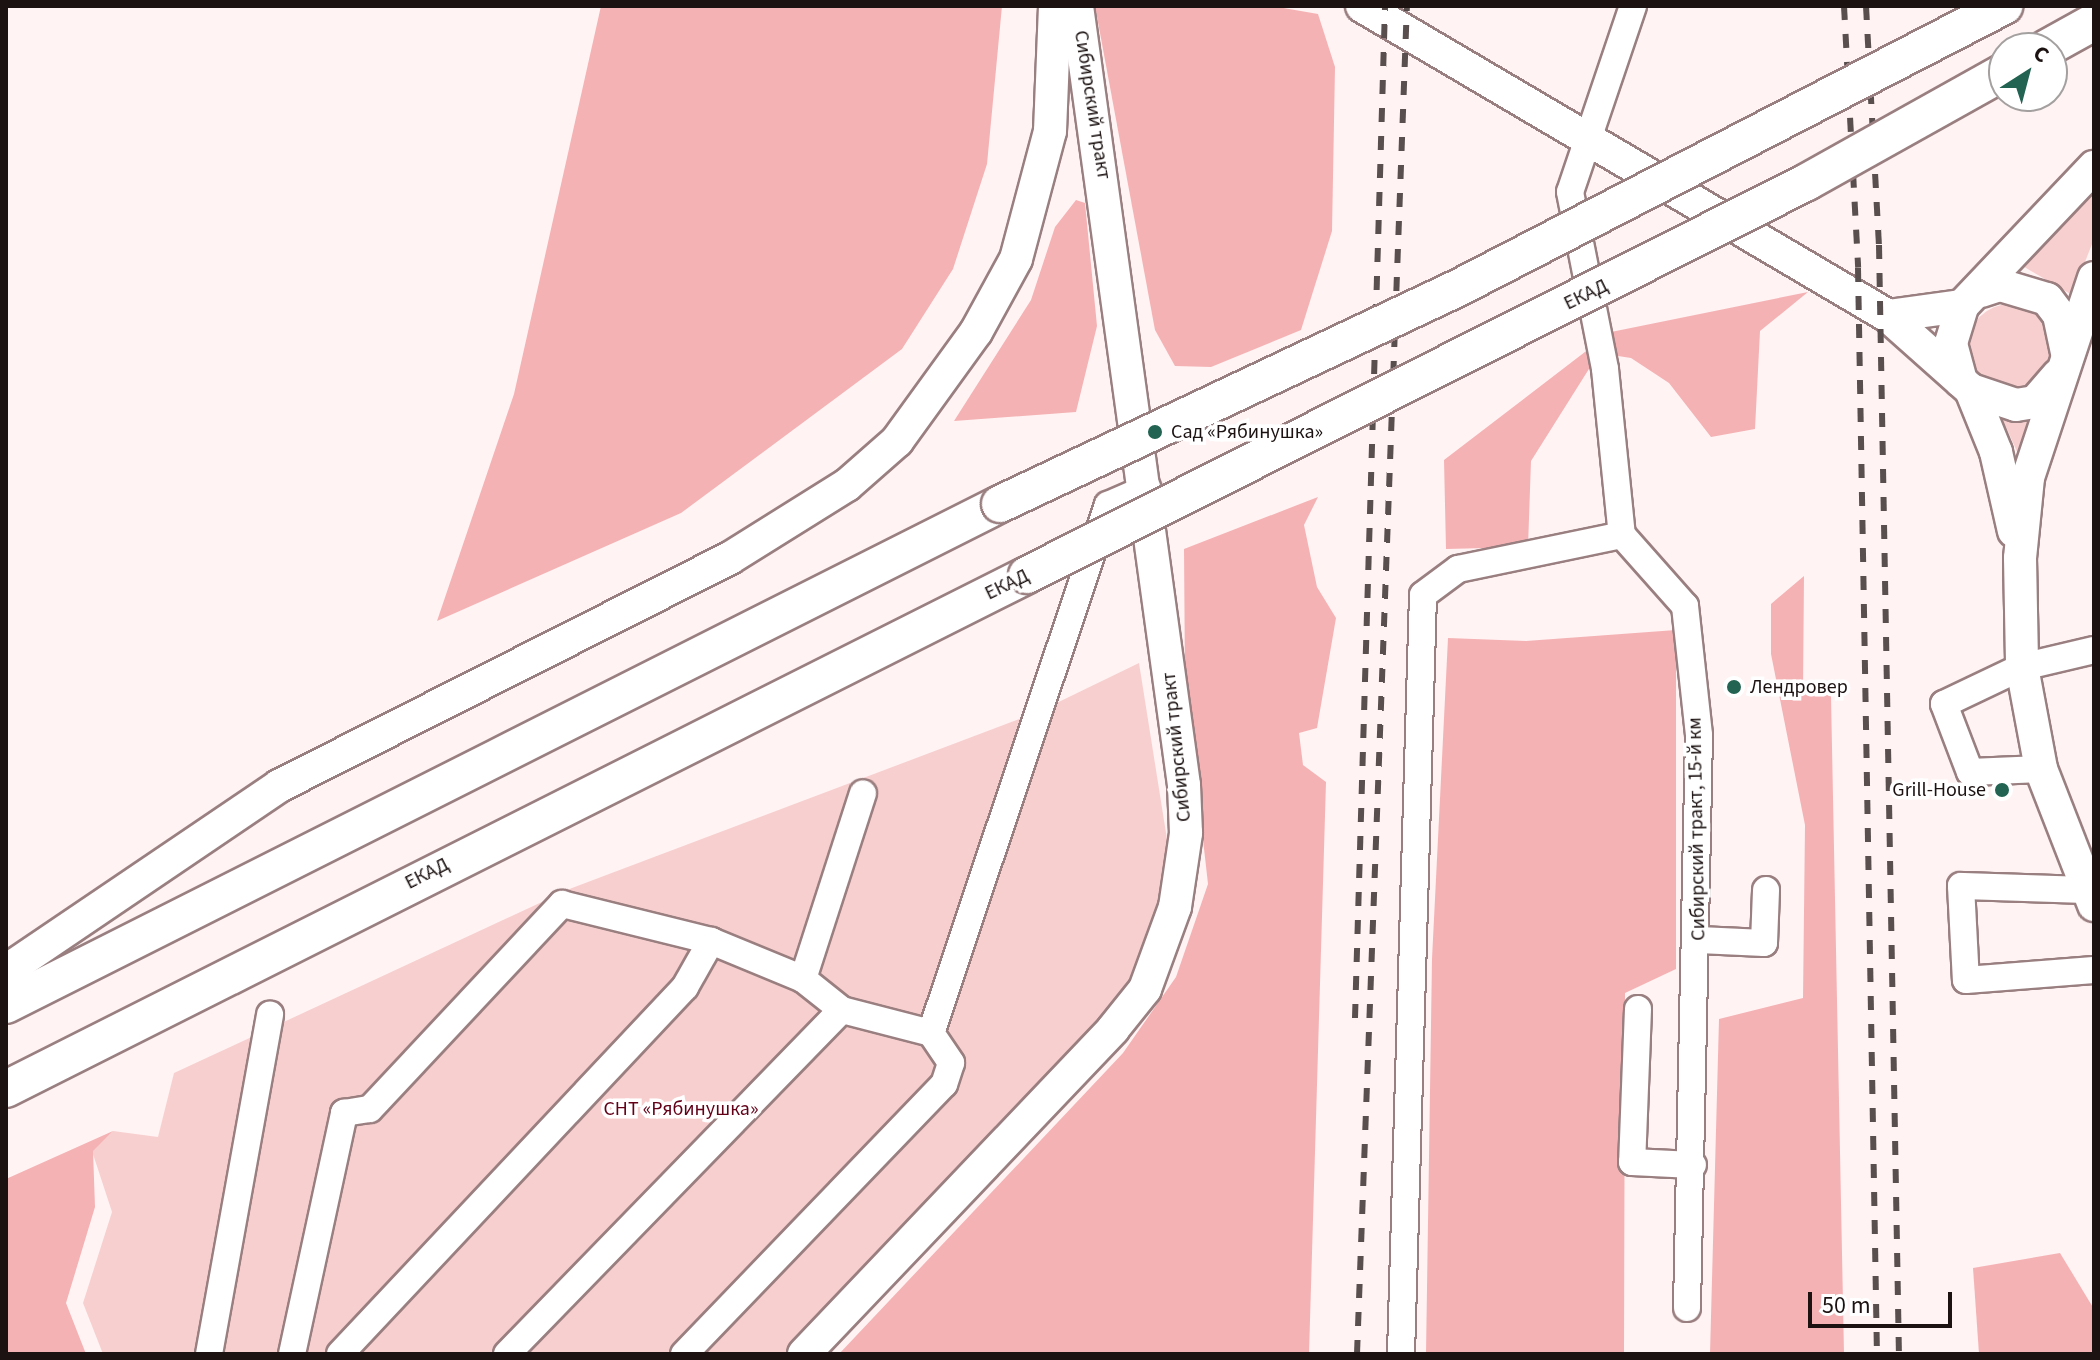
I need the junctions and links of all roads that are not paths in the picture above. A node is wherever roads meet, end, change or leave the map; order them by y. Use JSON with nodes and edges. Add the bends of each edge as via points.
{"nodes":[{"id":1,"x":1055,"y":6,"type":"edge"},
{"id":2,"x":1077,"y":6,"type":"edge"},
{"id":3,"x":1362,"y":6,"type":"edge"},
{"id":4,"x":1633,"y":6,"type":"edge"},
{"id":5,"x":2004,"y":6,"type":"edge"},
{"id":6,"x":2094,"y":22,"type":"edge"},
{"id":7,"x":2068,"y":36,"type":"edge"},
{"id":8,"x":1988,"y":81,"type":"edge"},
{"id":9,"x":1583,"y":140,"type":"junction"},
{"id":10,"x":2094,"y":167,"type":"edge"},
{"id":11,"x":1570,"y":192,"type":"junction"},
{"id":12,"x":1580,"y":252,"type":"junction"},
{"id":13,"x":1510,"y":265,"type":"dead end"},
{"id":14,"x":1638,"y":268,"type":"dead end"},
{"id":15,"x":2094,"y":278,"type":"edge"},
{"id":16,"x":1971,"y":298,"type":"junction"},
{"id":17,"x":1888,"y":316,"type":"junction"},
{"id":18,"x":2062,"y":364,"type":"junction"},
{"id":19,"x":1966,"y":385,"type":"junction"},
{"id":20,"x":1147,"y":488,"type":"junction"},
{"id":21,"x":1622,"y":535,"type":"junction"},
{"id":22,"x":2020,"y":558,"type":"junction"},
{"id":23,"x":2094,"y":650,"type":"edge"},
{"id":24,"x":2022,"y":667,"type":"junction"},
{"id":25,"x":2041,"y":769,"type":"junction"},
{"id":26,"x":863,"y":793,"type":"dead end"},
{"id":27,"x":1766,"y":890,"type":"dead end"},
{"id":28,"x":2091,"y":898,"type":"edge"},
{"id":29,"x":1699,"y":940,"type":"junction"},
{"id":30,"x":711,"y":941,"type":"junction"},
{"id":31,"x":2094,"y":970,"type":"edge"},
{"id":32,"x":6,"y":971,"type":"edge"},
{"id":33,"x":803,"y":979,"type":"junction"},
{"id":34,"x":6,"y":1005,"type":"edge"},
{"id":35,"x":1638,"y":1009,"type":"dead end"},
{"id":36,"x":842,"y":1010,"type":"junction"},
{"id":37,"x":270,"y":1014,"type":"dead end"},
{"id":38,"x":931,"y":1033,"type":"junction"},
{"id":39,"x":6,"y":1089,"type":"edge"},
{"id":40,"x":1693,"y":1165,"type":"junction"},
{"id":41,"x":1687,"y":1308,"type":"dead end"},
{"id":42,"x":209,"y":1354,"type":"edge"},
{"id":43,"x":292,"y":1354,"type":"edge"},
{"id":44,"x":340,"y":1354,"type":"edge"},
{"id":45,"x":507,"y":1354,"type":"edge"},
{"id":46,"x":684,"y":1354,"type":"edge"},
{"id":47,"x":804,"y":1354,"type":"edge"},
{"id":48,"x":1401,"y":1354,"type":"edge"}],
"edges":[{"from":1,"to":32,"type":"main road","via":[[1050,131],[1016,259],[976,332],[897,441],[847,485],[730,558],[279,786]]},
{"from":2,"to":20,"type":"main road","name":"Сибирский тракт"},
{"from":3,"to":9,"type":"main road"},
{"from":4,"to":9,"type":"street"},
{"from":5,"to":34,"type":"highway","bridge":true,"via":[[1458,288],[1000,504]]},
{"from":6,"to":7,"type":"highway"},
{"from":8,"to":39,"type":"highway","name":"ЕКАД","bridge":true,"via":[[1807,182]]},
{"from":9,"to":11,"type":"street"},
{"from":9,"to":17,"type":"main road"},
{"from":10,"to":16,"type":"main road"},
{"from":11,"to":12,"type":"street"},
{"from":11,"to":13,"type":"street"},
{"from":12,"to":14,"type":"street"},
{"from":12,"to":21,"type":"street","via":[[1605,369]]},
{"from":15,"to":18,"type":"main road"},
{"from":16,"to":17,"type":"main road"},
{"from":16,"to":18,"type":"main road","via":[[2000,285],[2047,299],[2059,315]]},
{"from":16,"to":19,"type":"main road","via":[[1951,343]]},
{"from":17,"to":19,"type":"main road"},
{"from":18,"to":19,"type":"main road","via":[[2035,402],[2016,405]]},
{"from":18,"to":22,"type":"main road","via":[[2028,478]]},
{"from":19,"to":22,"type":"main road","via":[[1996,452]]},
{"from":20,"to":38,"type":"street","via":[[1108,505]]},
{"from":20,"to":47,"type":"main road","name":"Сибирский тракт","via":[[1186,833],[1167,932],[1145,989]]},
{"from":21,"to":29,"type":"street","name":"Сибирский тракт, 15-й км","via":[[1685,606],[1699,735]]},
{"from":21,"to":48,"type":"street","via":[[1458,569],[1423,595]]},
{"from":22,"to":24,"type":"main road"},
{"from":23,"to":24,"type":"street"},
{"from":24,"to":25,"type":"main road"},
{"from":24,"to":25,"type":"street","via":[[1944,704],[1970,772]]},
{"from":25,"to":28,"type":"main road"},
{"from":26,"to":33,"type":"street"},
{"from":27,"to":29,"type":"street","via":[[1764,943]]},
{"from":28,"to":31,"type":"street","via":[[1961,886],[1966,980]]},
{"from":29,"to":40,"type":"street","name":"Сибирский тракт, 15-й км"},
{"from":30,"to":33,"type":"street"},
{"from":30,"to":43,"type":"street","via":[[562,904],[370,1109],[344,1113]]},
{"from":30,"to":44,"type":"street","via":[[685,987]]},
{"from":33,"to":36,"type":"street"},
{"from":35,"to":40,"type":"street","via":[[1632,1162]]},
{"from":36,"to":38,"type":"street"},
{"from":36,"to":45,"type":"street"},
{"from":37,"to":42,"type":"street"},
{"from":38,"to":46,"type":"street","via":[[951,1063],[944,1084]]},
{"from":40,"to":41,"type":"street","name":"Сибирский тракт, 15-й км"}]}
